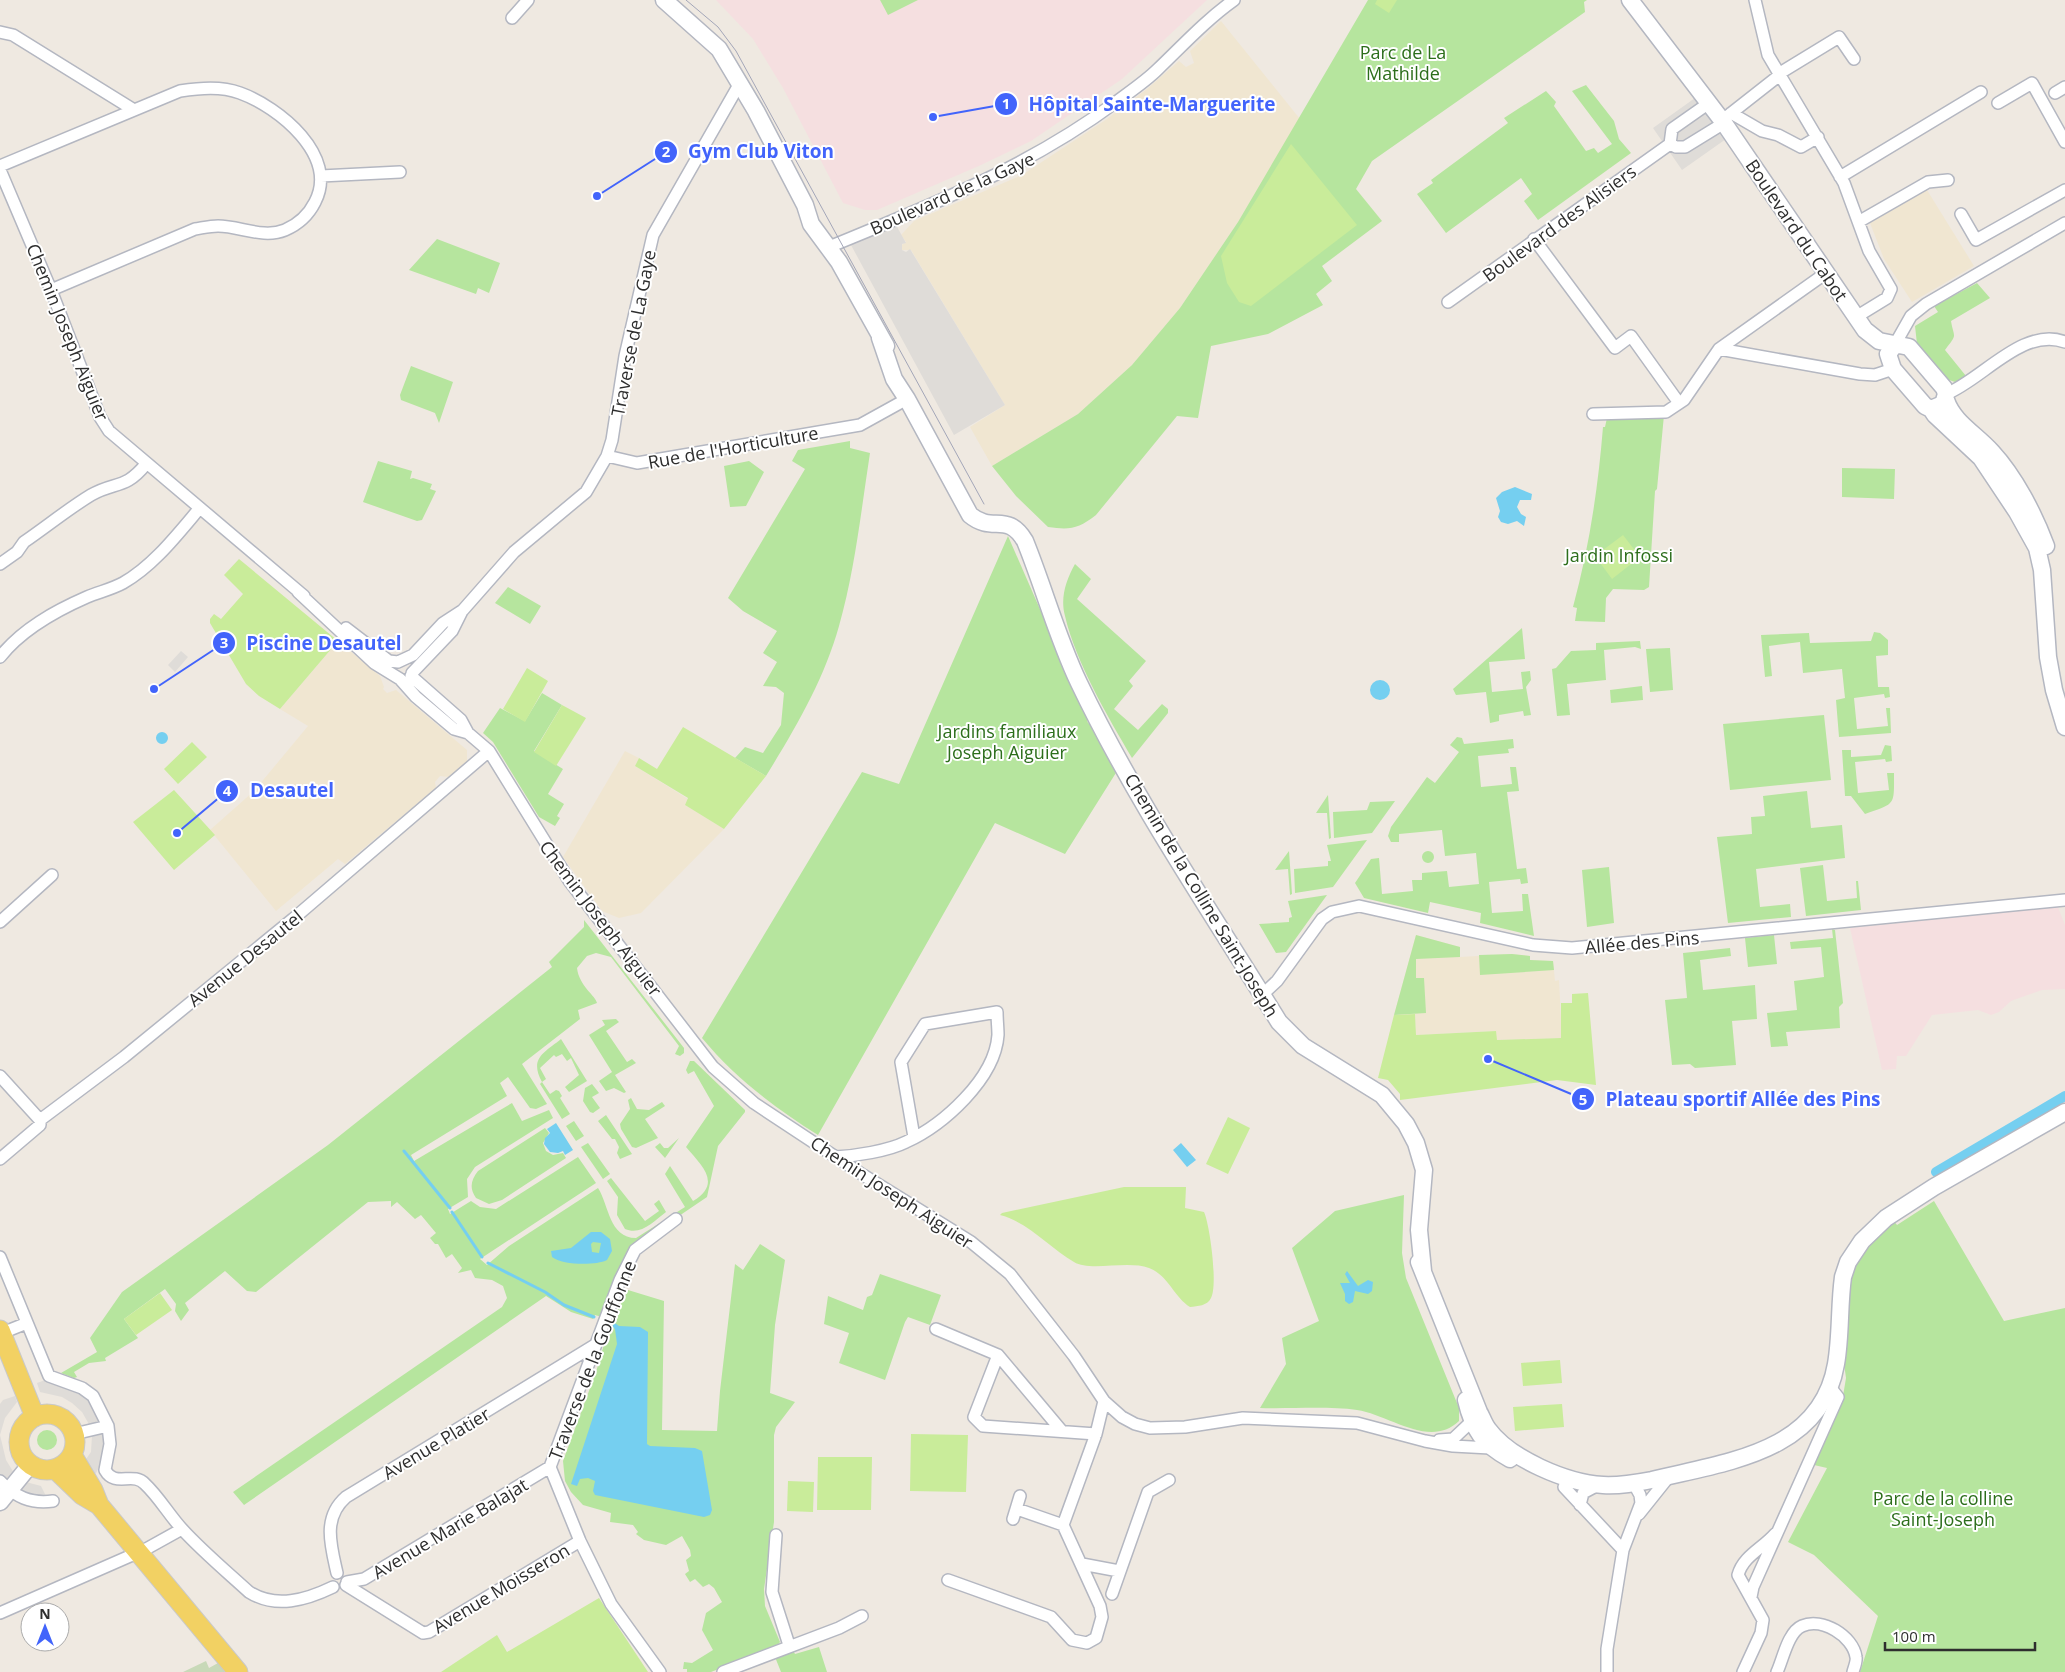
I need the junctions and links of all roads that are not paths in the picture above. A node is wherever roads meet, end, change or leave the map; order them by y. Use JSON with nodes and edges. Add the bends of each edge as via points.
{"nodes":[{"id":1,"x":528,"y":0,"type":"edge"},
{"id":2,"x":664,"y":0,"type":"edge"},
{"id":3,"x":1234,"y":0,"type":"edge"},
{"id":4,"x":1630,"y":0,"type":"edge"},
{"id":5,"x":1755,"y":0,"type":"edge"},
{"id":6,"x":512,"y":18,"type":"dead end"},
{"id":7,"x":0,"y":32,"type":"edge"},
{"id":8,"x":1854,"y":59,"type":"dead end"},
{"id":9,"x":1780,"y":74,"type":"junction"},
{"id":10,"x":740,"y":83,"type":"junction"},
{"id":11,"x":1981,"y":92,"type":"dead end"},
{"id":12,"x":1709,"y":103,"type":"junction"},
{"id":13,"x":1998,"y":103,"type":"dead end"},
{"id":14,"x":134,"y":110,"type":"junction"},
{"id":15,"x":1726,"y":119,"type":"junction"},
{"id":16,"x":1818,"y":137,"type":"junction"},
{"id":17,"x":2065,"y":142,"type":"edge"},
{"id":18,"x":1670,"y":144,"type":"junction"},
{"id":19,"x":0,"y":166,"type":"edge"},
{"id":20,"x":0,"y":170,"type":"edge"},
{"id":21,"x":400,"y":172,"type":"dead end"},
{"id":22,"x":321,"y":176,"type":"junction"},
{"id":23,"x":1840,"y":177,"type":"junction"},
{"id":24,"x":1948,"y":180,"type":"dead end"},
{"id":25,"x":2065,"y":190,"type":"edge"},
{"id":26,"x":1961,"y":214,"type":"dead end"},
{"id":27,"x":1860,"y":221,"type":"junction"},
{"id":28,"x":2065,"y":223,"type":"edge"},
{"id":29,"x":1534,"y":239,"type":"junction"},
{"id":30,"x":829,"y":247,"type":"junction"},
{"id":31,"x":1826,"y":273,"type":"junction"},
{"id":32,"x":51,"y":290,"type":"junction"},
{"id":33,"x":1448,"y":302,"type":"dead end"},
{"id":34,"x":1856,"y":317,"type":"junction"},
{"id":35,"x":2065,"y":342,"type":"edge"},
{"id":36,"x":1719,"y":348,"type":"junction"},
{"id":37,"x":1897,"y":349,"type":"junction"},
{"id":38,"x":1946,"y":397,"type":"junction"},
{"id":39,"x":907,"y":399,"type":"junction"},
{"id":40,"x":1679,"y":403,"type":"junction"},
{"id":41,"x":1931,"y":409,"type":"junction"},
{"id":42,"x":1594,"y":414,"type":"dead end"},
{"id":43,"x":607,"y":456,"type":"junction"},
{"id":44,"x":1981,"y":458,"type":"junction"},
{"id":45,"x":146,"y":464,"type":"junction"},
{"id":46,"x":2007,"y":474,"type":"junction"},
{"id":47,"x":199,"y":509,"type":"junction"},
{"id":48,"x":2021,"y":520,"type":"junction"},
{"id":49,"x":2037,"y":526,"type":"junction"},
{"id":50,"x":0,"y":564,"type":"edge"},
{"id":51,"x":298,"y":592,"type":"junction"},
{"id":52,"x":463,"y":610,"type":"junction"},
{"id":53,"x":0,"y":657,"type":"edge"},
{"id":54,"x":401,"y":661,"type":"junction"},
{"id":55,"x":405,"y":676,"type":"junction"},
{"id":56,"x":2065,"y":696,"type":"edge"},
{"id":57,"x":2065,"y":727,"type":"edge"},
{"id":58,"x":489,"y":751,"type":"junction"},
{"id":59,"x":52,"y":875,"type":"dead end"},
{"id":60,"x":2065,"y":900,"type":"edge"},
{"id":61,"x":0,"y":922,"type":"edge"},
{"id":62,"x":1262,"y":995,"type":"junction"},
{"id":63,"x":0,"y":1076,"type":"edge"},
{"id":64,"x":2065,"y":1112,"type":"edge"},
{"id":65,"x":40,"y":1120,"type":"junction"},
{"id":66,"x":914,"y":1137,"type":"junction"},
{"id":67,"x":835,"y":1157,"type":"junction"},
{"id":68,"x":0,"y":1159,"type":"edge"},
{"id":69,"x":676,"y":1219,"type":"dead end"},
{"id":70,"x":0,"y":1257,"type":"edge"},
{"id":71,"x":27,"y":1323,"type":"junction"},
{"id":72,"x":936,"y":1329,"type":"dead end"},
{"id":73,"x":1,"y":1332,"type":"edge"},
{"id":74,"x":595,"y":1345,"type":"junction"},
{"id":75,"x":998,"y":1355,"type":"junction"},
{"id":76,"x":1830,"y":1387,"type":"junction"},
{"id":77,"x":1104,"y":1401,"type":"junction"},
{"id":78,"x":35,"y":1417,"type":"junction"},
{"id":79,"x":1482,"y":1425,"type":"junction"},
{"id":80,"x":108,"y":1426,"type":"junction"},
{"id":81,"x":1061,"y":1430,"type":"junction"},
{"id":82,"x":74,"y":1434,"type":"junction"},
{"id":83,"x":1096,"y":1434,"type":"junction"},
{"id":84,"x":1425,"y":1441,"type":"junction"},
{"id":85,"x":1490,"y":1448,"type":"junction"},
{"id":86,"x":72,"y":1455,"type":"junction"},
{"id":87,"x":30,"y":1465,"type":"junction"},
{"id":88,"x":550,"y":1467,"type":"junction"},
{"id":89,"x":55,"y":1469,"type":"junction"},
{"id":90,"x":1672,"y":1476,"type":"junction"},
{"id":91,"x":1169,"y":1480,"type":"dead end"},
{"id":92,"x":1598,"y":1485,"type":"junction"},
{"id":93,"x":1636,"y":1487,"type":"junction"},
{"id":94,"x":3,"y":1491,"type":"edge"},
{"id":95,"x":1020,"y":1496,"type":"dead end"},
{"id":96,"x":1581,"y":1499,"type":"junction"},
{"id":97,"x":53,"y":1501,"type":"dead end"},
{"id":98,"x":99,"y":1505,"type":"junction"},
{"id":99,"x":1635,"y":1520,"type":"junction"},
{"id":100,"x":1063,"y":1525,"type":"junction"},
{"id":101,"x":1779,"y":1528,"type":"junction"},
{"id":102,"x":182,"y":1529,"type":"junction"},
{"id":103,"x":776,"y":1535,"type":"dead end"},
{"id":104,"x":580,"y":1541,"type":"junction"},
{"id":105,"x":1623,"y":1550,"type":"junction"},
{"id":106,"x":138,"y":1552,"type":"junction"},
{"id":107,"x":1082,"y":1564,"type":"junction"},
{"id":108,"x":1119,"y":1571,"type":"junction"},
{"id":109,"x":337,"y":1573,"type":"junction"},
{"id":110,"x":948,"y":1580,"type":"dead end"},
{"id":111,"x":347,"y":1584,"type":"junction"},
{"id":112,"x":333,"y":1587,"type":"junction"},
{"id":113,"x":1112,"y":1594,"type":"dead end"},
{"id":114,"x":1750,"y":1597,"type":"junction"},
{"id":115,"x":0,"y":1613,"type":"edge"},
{"id":116,"x":862,"y":1616,"type":"dead end"},
{"id":117,"x":790,"y":1645,"type":"junction"},
{"id":118,"x":238,"y":1672,"type":"edge"},
{"id":119,"x":660,"y":1672,"type":"edge"},
{"id":120,"x":723,"y":1672,"type":"edge"},
{"id":121,"x":1607,"y":1672,"type":"edge"},
{"id":122,"x":1744,"y":1672,"type":"edge"},
{"id":123,"x":1777,"y":1672,"type":"edge"},
{"id":124,"x":1854,"y":1672,"type":"edge"}],
"edges":[{"from":1,"to":6,"type":"street"},
{"from":2,"to":10,"type":"street","name":"Chemin de la Colline Saint-Joseph","via":[[719,49]]},
{"from":3,"to":30,"type":"street","name":"Boulevard de la Gaye","via":[[1214,14],[1157,70],[1109,107],[1041,152],[1000,175]]},
{"from":4,"to":12,"type":"street","name":"Boulevard du Cabot"},
{"from":5,"to":9,"type":"street","via":[[1764,45]]},
{"from":7,"to":14,"type":"street","via":[[13,35]]},
{"from":8,"to":9,"type":"street","via":[[1839,38]]},
{"from":9,"to":15,"type":"street"},
{"from":9,"to":16,"type":"street"},
{"from":10,"to":30,"type":"street","name":"Chemin de la Colline Saint-Joseph","via":[[805,205],[813,212]]},
{"from":10,"to":43,"type":"street","name":"Traverse de La Gaye","via":[[653,235],[625,356]]},
{"from":11,"to":23,"type":"street"},
{"from":12,"to":15,"type":"street","name":"Boulevard du Cabot"},
{"from":12,"to":18,"type":"street","via":[[1672,129]]},
{"from":13,"to":17,"type":"street","via":[[2032,83]]},
{"from":14,"to":19,"type":"street"},
{"from":14,"to":22,"type":"street","via":[[180,91],[199,88],[240,93],[282,117],[317,157]]},
{"from":15,"to":16,"type":"street","via":[[1778,135],[1801,147]]},
{"from":15,"to":18,"type":"street","via":[[1685,147]]},
{"from":15,"to":31,"type":"street","name":"Boulevard du Cabot"},
{"from":16,"to":23,"type":"street"},
{"from":18,"to":29,"type":"street","name":"Boulevard des Alisiers"},
{"from":20,"to":32,"type":"street","name":"Chemin Joseph Aiguier"},
{"from":21,"to":22,"type":"street"},
{"from":22,"to":32,"type":"street","via":[[319,195],[311,209],[300,222],[286,230],[270,234],[218,226],[195,229]]},
{"from":23,"to":27,"type":"street"},
{"from":24,"to":27,"type":"street","via":[[1928,182]]},
{"from":25,"to":26,"type":"street","via":[[1976,240]]},
{"from":27,"to":34,"type":"street","via":[[1869,251],[1890,288],[1887,298]]},
{"from":28,"to":37,"type":"street","via":[[1926,304],[1911,316]]},
{"from":29,"to":33,"type":"street","name":"Boulevard des Alisiers"},
{"from":29,"to":40,"type":"street","via":[[1615,348],[1630,336]]},
{"from":30,"to":39,"type":"street","name":"Chemin de la Colline Saint-Joseph","via":[[908,384]]},
{"from":31,"to":34,"type":"street","name":"Boulevard du Cabot"},
{"from":31,"to":36,"type":"street"},
{"from":32,"to":45,"type":"street","name":"Chemin Joseph Aiguier","via":[[100,418],[109,431]]},
{"from":34,"to":37,"type":"street","name":"Boulevard du Cabot","via":[[1874,338]]},
{"from":35,"to":38,"type":"street","via":[[2042,339],[2026,344]]},
{"from":36,"to":37,"type":"street","via":[[1875,375]]},
{"from":36,"to":40,"type":"street"},
{"from":37,"to":38,"type":"street"},
{"from":37,"to":41,"type":"street","via":[[1921,403]]},
{"from":38,"to":41,"type":"street","via":[[1940,406]]},
{"from":38,"to":46,"type":"street","via":[[1956,419],[1991,451]]},
{"from":39,"to":43,"type":"street","name":"Rue de l'Horticulture","via":[[860,425],[637,463]]},
{"from":39,"to":62,"type":"street","name":"Chemin de la Colline Saint-Joseph","via":[[970,514],[983,523],[1010,524],[1017,528],[1025,541],[1078,683],[1145,809]]},
{"from":40,"to":42,"type":"street","via":[[1666,412]]},
{"from":41,"to":44,"type":"street"},
{"from":43,"to":52,"type":"street","via":[[586,492],[514,552]]},
{"from":44,"to":46,"type":"street"},
{"from":44,"to":48,"type":"street"},
{"from":45,"to":47,"type":"street","name":"Chemin Joseph Aiguier"},
{"from":45,"to":50,"type":"street","via":[[128,482],[91,495],[24,542],[17,552]]},
{"from":46,"to":49,"type":"street"},
{"from":47,"to":51,"type":"street","name":"Chemin Joseph Aiguier"},
{"from":47,"to":53,"type":"street","via":[[136,574],[51,615],[22,634]]},
{"from":48,"to":49,"type":"street"},
{"from":48,"to":57,"type":"street","via":[[2041,559],[2048,657]]},
{"from":49,"to":56,"type":"street","via":[[2050,559],[2056,656]]},
{"from":51,"to":54,"type":"street","name":"Chemin Joseph Aiguier","via":[[389,661]]},
{"from":51,"to":55,"type":"street","name":"Chemin Joseph Aiguier","via":[[374,663]]},
{"from":52,"to":54,"type":"street","via":[[444,623],[413,656]]},
{"from":52,"to":55,"type":"street","via":[[452,631]]},
{"from":54,"to":55,"type":"street","via":[[395,666]]},
{"from":54,"to":55,"type":"street","name":"Chemin Joseph Aiguier","via":[[410,663]]},
{"from":55,"to":58,"type":"street","name":"Chemin Joseph Aiguier","via":[[461,720],[468,733]]},
{"from":58,"to":65,"type":"street","name":"Avenue Desautel","via":[[381,841],[345,876],[124,1057]]},
{"from":58,"to":67,"type":"street","name":"Chemin Joseph Aiguier","via":[[570,882],[713,1066],[754,1103]]},
{"from":59,"to":61,"type":"street"},
{"from":60,"to":62,"type":"street","name":"Allée des Pins","via":[[1572,948],[1533,945],[1359,906],[1332,912],[1322,919],[1277,981]]},
{"from":62,"to":79,"type":"street","name":"Chemin de la Colline Saint-Joseph","via":[[1293,1038],[1382,1095],[1412,1135],[1424,1170],[1419,1230],[1423,1271]]},
{"from":63,"to":65,"type":"street"},
{"from":64,"to":76,"type":"street","name":"Chemin de la Colline Saint-Joseph","via":[[1934,1187],[1886,1218],[1862,1241],[1848,1262],[1843,1277],[1837,1363]]},
{"from":65,"to":68,"type":"street","name":"Avenue Desautel","via":[[40,1125]]},
{"from":66,"to":66,"type":"street","via":[[948,1116],[974,1089],[989,1065],[998,1037],[997,1012],[926,1024],[901,1062]]},
{"from":66,"to":67,"type":"street","via":[[897,1145]]},
{"from":67,"to":77,"type":"street","name":"Chemin Joseph Aiguier","via":[[971,1242],[1010,1274],[1074,1356]]},
{"from":69,"to":74,"type":"street","name":"Traverse de la Gouffonne","via":[[635,1250]]},
{"from":70,"to":71,"type":"street"},
{"from":71,"to":73,"type":"street"},
{"from":71,"to":80,"type":"street","via":[[49,1376],[82,1388],[92,1396]]},
{"from":72,"to":75,"type":"street"},
{"from":73,"to":78,"type":"main road"},
{"from":74,"to":88,"type":"street","name":"Traverse de la Gouffonne"},
{"from":74,"to":109,"type":"street","name":"Avenue Platier","via":[[346,1497],[337,1505],[330,1523]]},
{"from":75,"to":81,"type":"street"},
{"from":75,"to":81,"type":"street","via":[[974,1416],[984,1426]]},
{"from":76,"to":90,"type":"street","name":"Chemin de la Colline Saint-Joseph","via":[[1822,1406],[1789,1438],[1768,1449]]},
{"from":76,"to":101,"type":"street","via":[[1838,1397]]},
{"from":77,"to":83,"type":"street"},
{"from":77,"to":84,"type":"street","name":"Chemin Joseph Aiguier","via":[[1122,1417],[1150,1428],[1243,1418],[1357,1422]]},
{"from":78,"to":82,"type":"main road","via":[[54,1415],[62,1419]]},
{"from":78,"to":87,"type":"main road","via":[[24,1426],[19,1440],[21,1454]]},
{"from":79,"to":84,"type":"street","name":"Chemin Joseph Aiguier","via":[[1453,1438]]},
{"from":79,"to":85,"type":"street","name":"Chemin de la Colline Saint-Joseph"},
{"from":79,"to":92,"type":"street","name":"Chemin de la Colline Saint-Joseph","via":[[1512,1452],[1527,1460],[1578,1482]]},
{"from":80,"to":82,"type":"street"},
{"from":80,"to":102,"type":"street","via":[[110,1444],[105,1470],[108,1475],[145,1483]]},
{"from":81,"to":83,"type":"street"},
{"from":82,"to":86,"type":"main road"},
{"from":83,"to":100,"type":"street"},
{"from":84,"to":85,"type":"street","name":"Chemin Joseph Aiguier"},
{"from":85,"to":96,"type":"street","name":"Chemin de la Colline Saint-Joseph"},
{"from":86,"to":89,"type":"main road"},
{"from":86,"to":98,"type":"main road"},
{"from":87,"to":89,"type":"main road","via":[[41,1470]]},
{"from":87,"to":94,"type":"street"},
{"from":88,"to":104,"type":"street","name":"Traverse de la Gouffonne"},
{"from":88,"to":111,"type":"street","name":"Avenue Marie Balajat","via":[[364,1579]]},
{"from":89,"to":98,"type":"main road","via":[[82,1495]]},
{"from":90,"to":93,"type":"street","name":"Chemin de la Colline Saint-Joseph"},
{"from":90,"to":99,"type":"street"},
{"from":91,"to":108,"type":"street","via":[[1148,1492]]},
{"from":92,"to":93,"type":"street","name":"Chemin de la Colline Saint-Joseph"},
{"from":92,"to":96,"type":"street","name":"Chemin de la Colline Saint-Joseph"},
{"from":93,"to":96,"type":"street","name":"Chemin de la Colline Saint-Joseph"},
{"from":93,"to":99,"type":"street","via":[[1641,1503]]},
{"from":94,"to":97,"type":"street","via":[[30,1501]]},
{"from":95,"to":100,"type":"street","via":[[1015,1514]]},
{"from":96,"to":105,"type":"street"},
{"from":98,"to":106,"type":"main road"},
{"from":99,"to":105,"type":"street"},
{"from":100,"to":107,"type":"street"},
{"from":101,"to":114,"type":"street"},
{"from":101,"to":114,"type":"street","via":[[1740,1568],[1739,1579]]},
{"from":102,"to":106,"type":"street"},
{"from":102,"to":112,"type":"street","via":[[258,1598],[296,1601]]},
{"from":103,"to":117,"type":"street","via":[[772,1592]]},
{"from":104,"to":111,"type":"street","name":"Avenue Moisseron","via":[[424,1633]]},
{"from":104,"to":119,"type":"street","name":"Traverse de la Gouffonne","via":[[611,1604]]},
{"from":105,"to":121,"type":"street","via":[[1607,1649]]},
{"from":106,"to":115,"type":"street"},
{"from":106,"to":118,"type":"main road"},
{"from":107,"to":108,"type":"street"},
{"from":107,"to":110,"type":"street","via":[[1102,1617],[1096,1638],[1086,1643],[1072,1640],[1051,1617]]},
{"from":108,"to":113,"type":"street"},
{"from":109,"to":111,"type":"street","via":[[343,1574]]},
{"from":109,"to":112,"type":"street","via":[[331,1580]]},
{"from":111,"to":112,"type":"street","via":[[342,1589]]},
{"from":114,"to":122,"type":"street","via":[[1763,1620],[1761,1633]]},
{"from":116,"to":117,"type":"street","via":[[839,1628]]},
{"from":117,"to":120,"type":"street"},
{"from":123,"to":124,"type":"street","via":[[1793,1634],[1802,1626],[1816,1624],[1833,1629],[1850,1641],[1857,1658]]}]}
